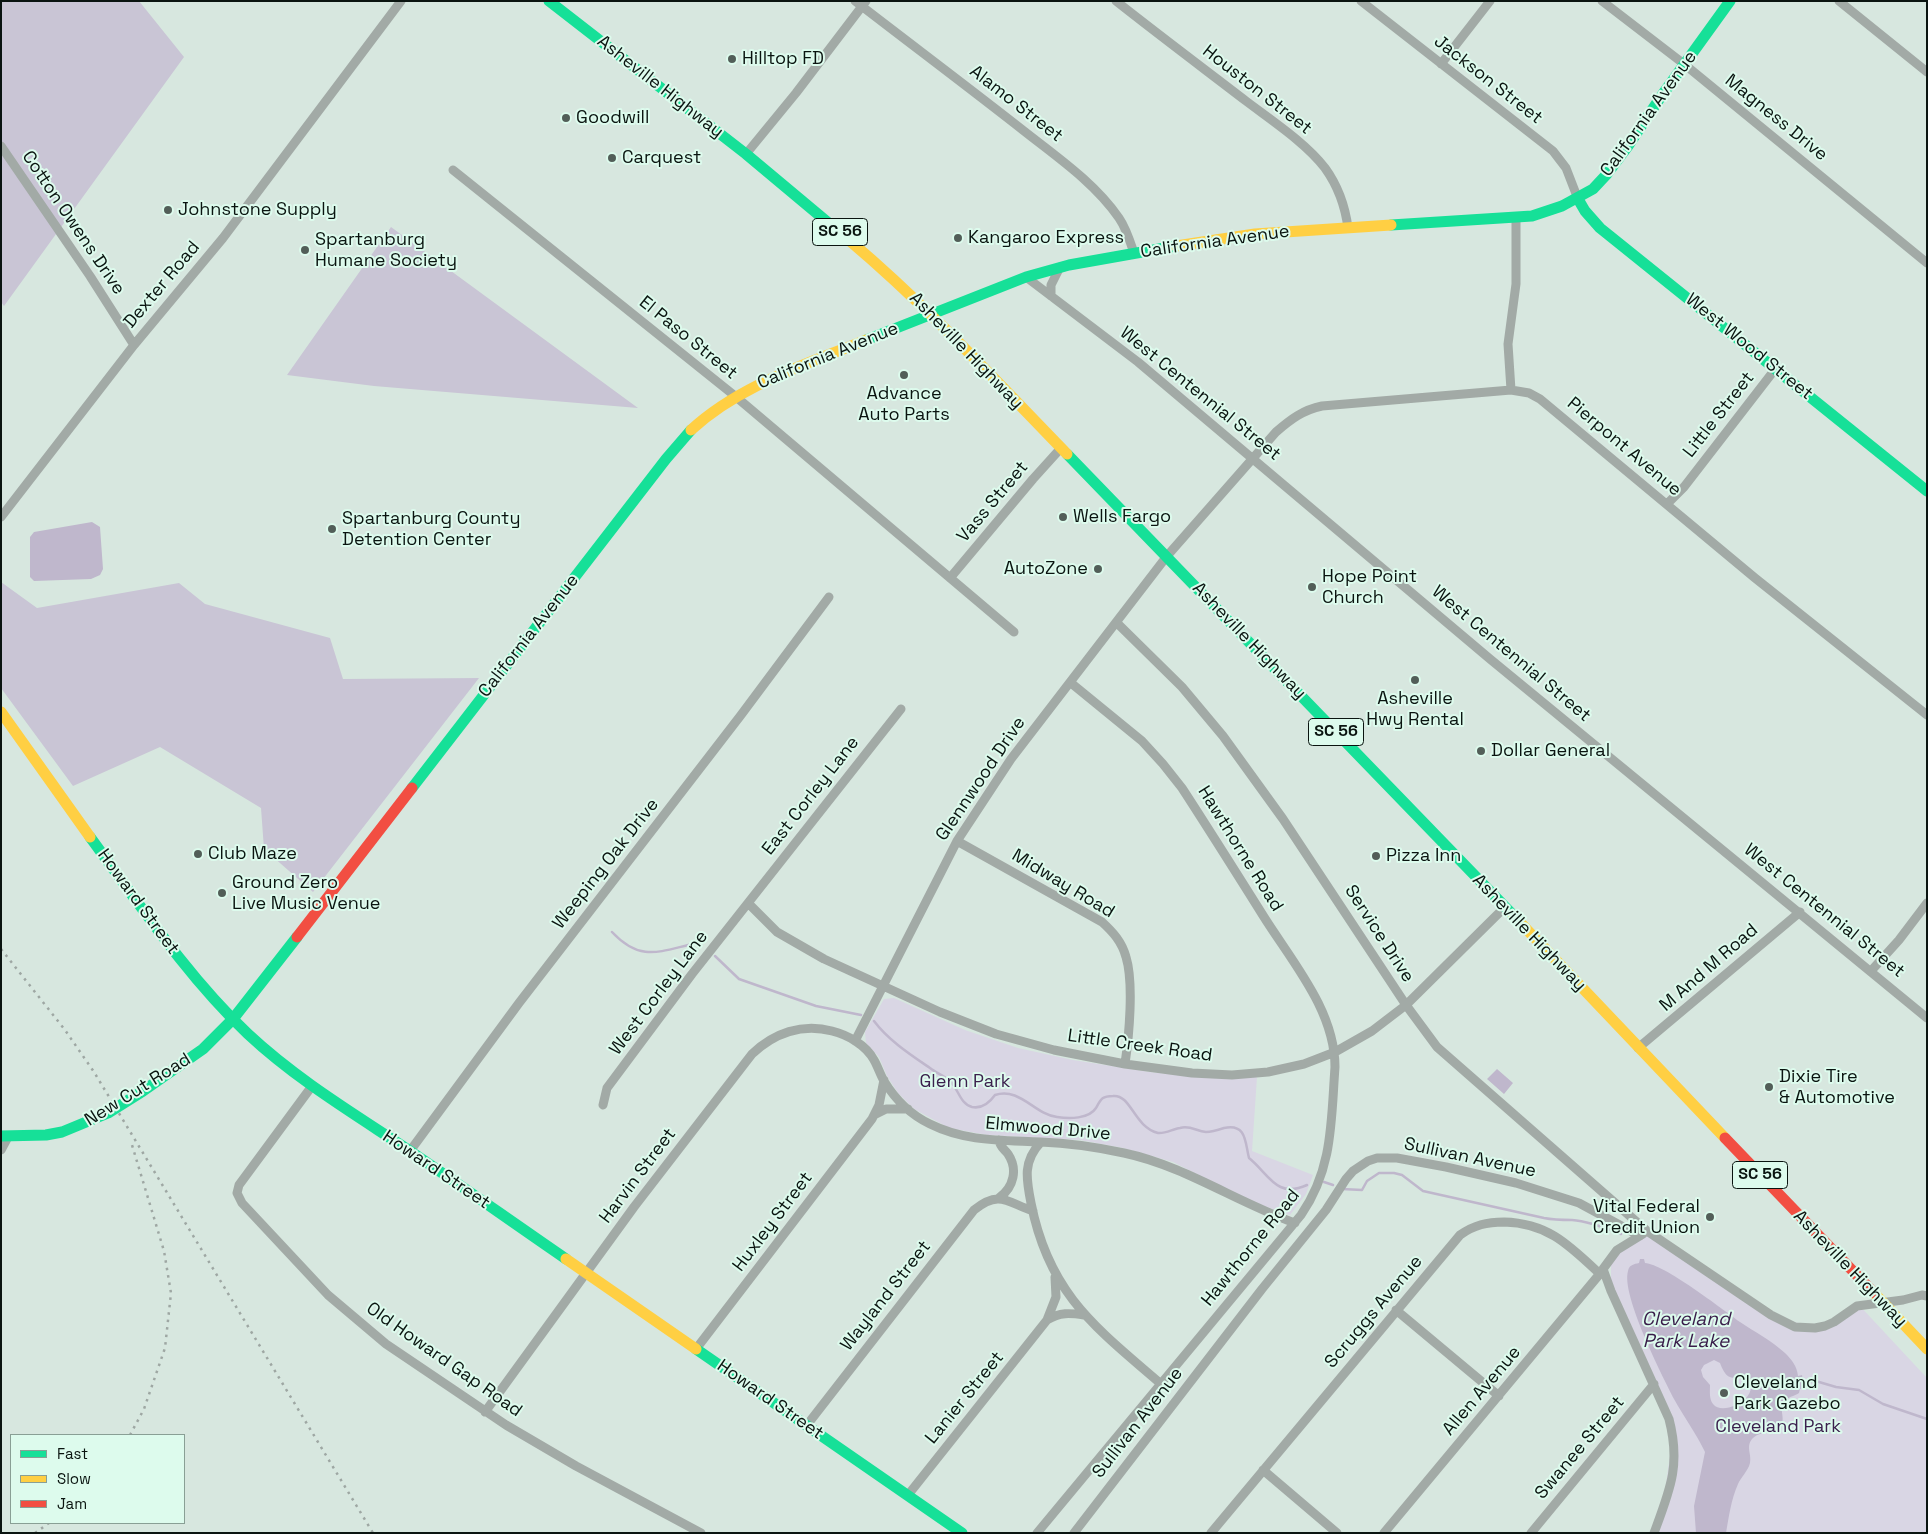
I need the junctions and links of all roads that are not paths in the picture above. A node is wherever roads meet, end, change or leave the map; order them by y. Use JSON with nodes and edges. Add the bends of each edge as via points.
{"nodes":[{"id":1,"x":401,"y":1,"type":"edge"},
{"id":2,"x":549,"y":1,"type":"edge"},
{"id":3,"x":1116,"y":1,"type":"edge"},
{"id":4,"x":1361,"y":1,"type":"edge"},
{"id":5,"x":1490,"y":1,"type":"edge"},
{"id":6,"x":1602,"y":1,"type":"edge"},
{"id":7,"x":1730,"y":1,"type":"edge"},
{"id":8,"x":1839,"y":1,"type":"edge"},
{"id":9,"x":861,"y":3,"type":"edge"},
{"id":10,"x":1442,"y":64,"type":"junction"},
{"id":11,"x":1684,"y":64,"type":"junction"},
{"id":12,"x":1927,"y":72,"type":"edge"},
{"id":13,"x":1,"y":146,"type":"edge"},
{"id":14,"x":746,"y":154,"type":"junction"},
{"id":15,"x":453,"y":170,"type":"dead end"},
{"id":16,"x":1578,"y":198,"type":"junction"},
{"id":17,"x":1516,"y":218,"type":"junction"},
{"id":18,"x":1348,"y":228,"type":"junction"},
{"id":19,"x":1134,"y":253,"type":"junction"},
{"id":20,"x":1927,"y":263,"type":"edge"},
{"id":21,"x":1060,"y":268,"type":"junction"},
{"id":22,"x":1026,"y":277,"type":"junction"},
{"id":23,"x":1051,"y":296,"type":"junction"},
{"id":24,"x":932,"y":315,"type":"junction"},
{"id":25,"x":134,"y":345,"type":"junction"},
{"id":26,"x":1776,"y":368,"type":"junction"},
{"id":27,"x":1511,"y":390,"type":"junction"},
{"id":28,"x":734,"y":396,"type":"junction"},
{"id":29,"x":1061,"y":448,"type":"junction"},
{"id":30,"x":1254,"y":458,"type":"junction"},
{"id":31,"x":1927,"y":491,"type":"edge"},
{"id":32,"x":1667,"y":504,"type":"junction"},
{"id":33,"x":1,"y":517,"type":"edge"},
{"id":34,"x":1167,"y":556,"type":"junction"},
{"id":35,"x":950,"y":578,"type":"junction"},
{"id":36,"x":829,"y":597,"type":"dead end"},
{"id":37,"x":1117,"y":623,"type":"junction"},
{"id":38,"x":1014,"y":632,"type":"dead end"},
{"id":39,"x":1071,"y":682,"type":"junction"},
{"id":40,"x":901,"y":708,"type":"dead end"},
{"id":41,"x":1,"y":712,"type":"edge"},
{"id":42,"x":1927,"y":715,"type":"edge"},
{"id":43,"x":957,"y":841,"type":"junction"},
{"id":44,"x":748,"y":903,"type":"junction"},
{"id":45,"x":1927,"y":904,"type":"edge"},
{"id":46,"x":1505,"y":907,"type":"junction"},
{"id":47,"x":1800,"y":912,"type":"junction"},
{"id":48,"x":1871,"y":970,"type":"junction"},
{"id":49,"x":884,"y":985,"type":"junction"},
{"id":50,"x":1406,"y":1005,"type":"junction"},
{"id":51,"x":1927,"y":1018,"type":"edge"},
{"id":52,"x":233,"y":1019,"type":"junction"},
{"id":53,"x":856,"y":1041,"type":"junction"},
{"id":54,"x":1638,"y":1048,"type":"junction"},
{"id":55,"x":1334,"y":1052,"type":"junction"},
{"id":56,"x":1125,"y":1064,"type":"junction"},
{"id":57,"x":884,"y":1080,"type":"junction"},
{"id":58,"x":312,"y":1086,"type":"junction"},
{"id":59,"x":602,"y":1106,"type":"dead end"},
{"id":60,"x":908,"y":1109,"type":"junction"},
{"id":61,"x":874,"y":1116,"type":"junction"},
{"id":62,"x":4,"y":1136,"type":"edge"},
{"id":63,"x":999,"y":1140,"type":"junction"},
{"id":64,"x":1041,"y":1142,"type":"junction"},
{"id":65,"x":1,"y":1150,"type":"edge"},
{"id":66,"x":410,"y":1151,"type":"junction"},
{"id":67,"x":1000,"y":1198,"type":"junction"},
{"id":68,"x":1033,"y":1211,"type":"junction"},
{"id":69,"x":1295,"y":1223,"type":"junction"},
{"id":70,"x":1644,"y":1233,"type":"junction"},
{"id":71,"x":1055,"y":1272,"type":"junction"},
{"id":72,"x":1602,"y":1272,"type":"junction"},
{"id":73,"x":586,"y":1273,"type":"junction"},
{"id":74,"x":1927,"y":1296,"type":"edge"},
{"id":75,"x":1882,"y":1303,"type":"junction"},
{"id":76,"x":1396,"y":1310,"type":"junction"},
{"id":77,"x":1084,"y":1315,"type":"junction"},
{"id":78,"x":1047,"y":1320,"type":"junction"},
{"id":79,"x":696,"y":1349,"type":"junction"},
{"id":80,"x":1927,"y":1349,"type":"edge"},
{"id":81,"x":1161,"y":1384,"type":"junction"},
{"id":82,"x":1654,"y":1384,"type":"junction"},
{"id":83,"x":1500,"y":1396,"type":"junction"},
{"id":84,"x":485,"y":1412,"type":"junction"},
{"id":85,"x":807,"y":1425,"type":"junction"},
{"id":86,"x":1262,"y":1470,"type":"junction"},
{"id":87,"x":908,"y":1495,"type":"junction"},
{"id":88,"x":701,"y":1533,"type":"edge"},
{"id":89,"x":962,"y":1533,"type":"edge"},
{"id":90,"x":1037,"y":1533,"type":"edge"},
{"id":91,"x":1074,"y":1533,"type":"edge"},
{"id":92,"x":1211,"y":1533,"type":"edge"},
{"id":93,"x":1337,"y":1533,"type":"edge"},
{"id":94,"x":1384,"y":1533,"type":"edge"},
{"id":95,"x":1531,"y":1533,"type":"edge"},
{"id":96,"x":1654,"y":1533,"type":"edge"}],
"edges":[{"from":1,"to":25,"type":"street","name":"Dexter Road","via":[[228,231]]},
{"from":2,"to":14,"type":"main road","name":"Asheville Highway","number":"SC 56"},
{"from":3,"to":18,"type":"street","name":"Houston Street","via":[[1314,156],[1338,188]]},
{"from":4,"to":10,"type":"street","name":"Jackson Street"},
{"from":5,"to":10,"type":"street"},
{"from":6,"to":11,"type":"street","name":"Magness Drive"},
{"from":7,"to":11,"type":"main road","name":"California Avenue"},
{"from":8,"to":12,"type":"street"},
{"from":9,"to":14,"type":"street","via":[[796,93]]},
{"from":9,"to":19,"type":"street","name":"Alamo Street","via":[[1086,181],[1120,219]]},
{"from":10,"to":16,"type":"street","name":"Jackson Street","via":[[1553,151],[1566,168]]},
{"from":11,"to":16,"type":"main road","name":"California Avenue","via":[[1607,174],[1593,189]]},
{"from":11,"to":20,"type":"street","name":"Magness Drive"},
{"from":13,"to":25,"type":"street","name":"Cotton Owens Drive"},
{"from":14,"to":24,"type":"main road","name":"Asheville Highway","number":"SC 56","via":[[878,264]]},
{"from":15,"to":28,"type":"street","name":"El Paso Street"},
{"from":16,"to":17,"type":"main road","name":"California Avenue","via":[[1546,212]]},
{"from":16,"to":26,"type":"main road","name":"West Wood Street","via":[[1600,228]]},
{"from":17,"to":18,"type":"main road","name":"California Avenue"},
{"from":17,"to":27,"type":"street","via":[[1516,284],[1508,339]]},
{"from":18,"to":19,"type":"main road","name":"California Avenue","via":[[1255,234]]},
{"from":19,"to":21,"type":"main road","name":"California Avenue"},
{"from":21,"to":22,"type":"main road","name":"California Avenue"},
{"from":21,"to":23,"type":"street","via":[[1051,285]]},
{"from":22,"to":23,"type":"street","name":"West Centennial Street"},
{"from":22,"to":24,"type":"main road","name":"California Avenue"},
{"from":23,"to":30,"type":"street","name":"West Centennial Street","via":[[1138,362]]},
{"from":24,"to":28,"type":"main road","name":"California Avenue"},
{"from":24,"to":29,"type":"main road","name":"Asheville Highway","number":"SC 56"},
{"from":25,"to":33,"type":"street","name":"Dexter Road"},
{"from":26,"to":31,"type":"main road","name":"West Wood Street"},
{"from":26,"to":32,"type":"street","name":"Little Street","via":[[1684,487]]},
{"from":27,"to":30,"type":"street","name":"Pierpont Avenue","via":[[1312,408],[1292,418]]},
{"from":27,"to":32,"type":"street","name":"Pierpont Avenue","via":[[1540,399]]},
{"from":28,"to":35,"type":"street","name":"El Paso Street"},
{"from":28,"to":52,"type":"main road","name":"California Avenue","via":[[697,424],[670,453]]},
{"from":29,"to":34,"type":"main road","name":"Asheville Highway","number":"SC 56"},
{"from":29,"to":35,"type":"street","name":"Vass Street"},
{"from":30,"to":34,"type":"street","name":"Pierpont Avenue"},
{"from":30,"to":47,"type":"street","name":"West Centennial Street","via":[[1495,662]]},
{"from":32,"to":42,"type":"street","name":"Pierpont Avenue"},
{"from":34,"to":37,"type":"street","name":"Glennwood Drive"},
{"from":34,"to":46,"type":"main road","name":"Asheville Highway","number":"SC 56"},
{"from":35,"to":38,"type":"street","name":"El Paso Street"},
{"from":36,"to":66,"type":"street","name":"Weeping Oak Drive"},
{"from":37,"to":39,"type":"street","name":"Glennwood Drive"},
{"from":37,"to":50,"type":"street","name":"Service Drive","via":[[1182,687],[1223,736]]},
{"from":39,"to":43,"type":"street","name":"Glennwood Drive","via":[[1010,759]]},
{"from":39,"to":55,"type":"street","name":"Hawthorne Road","via":[[1142,741],[1182,788],[1309,986],[1329,1029]]},
{"from":40,"to":44,"type":"street","name":"East Corley Lane"},
{"from":41,"to":52,"type":"main road","name":"Howard Street","via":[[156,928]]},
{"from":43,"to":49,"type":"street","name":"Glennwood Drive"},
{"from":43,"to":56,"type":"street","name":"Midway Road","via":[[1102,922],[1112,932],[1120,943],[1129,969]]},
{"from":44,"to":49,"type":"street","name":"Little Creek Road","via":[[777,932],[824,959]]},
{"from":44,"to":59,"type":"street","name":"West Corley Lane","via":[[607,1088]]},
{"from":45,"to":48,"type":"street"},
{"from":46,"to":50,"type":"street","name":"Little Creek Road"},
{"from":46,"to":54,"type":"main road","name":"Asheville Highway","number":"SC 56"},
{"from":47,"to":48,"type":"street","name":"West Centennial Street"},
{"from":47,"to":54,"type":"street","name":"M And M Road"},
{"from":48,"to":51,"type":"street","name":"West Centennial Street"},
{"from":49,"to":53,"type":"street","name":"Glennwood Drive"},
{"from":49,"to":56,"type":"street","name":"Little Creek Road","via":[[996,1034]]},
{"from":50,"to":55,"type":"street","name":"Little Creek Road","via":[[1372,1031]]},
{"from":50,"to":70,"type":"street","name":"Service Drive","via":[[1426,1035],[1448,1059]]},
{"from":52,"to":58,"type":"main road","name":"Howard Street"},
{"from":52,"to":62,"type":"main road","name":"New Cut Road","via":[[189,1060],[92,1122],[54,1134]]},
{"from":53,"to":57,"type":"street","name":"Elmwood Drive","via":[[871,1055]]},
{"from":53,"to":73,"type":"street","name":"Harvin Street","via":[[832,1031],[808,1028],[783,1033],[761,1045]]},
{"from":54,"to":75,"type":"main road","name":"Asheville Highway","number":"SC 56"},
{"from":55,"to":56,"type":"street","name":"Little Creek Road","via":[[1286,1069],[1250,1074],[1192,1073]]},
{"from":55,"to":69,"type":"street","name":"Hawthorne Road","via":[[1336,1067],[1323,1174],[1310,1202]]},
{"from":57,"to":60,"type":"street","name":"Elmwood Drive"},
{"from":57,"to":61,"type":"street","name":"Huxley Street"},
{"from":58,"to":66,"type":"main road","name":"Howard Street"},
{"from":58,"to":84,"type":"street","name":"Old Howard Gap Road","via":[[239,1185],[239,1200],[308,1275],[360,1323]]},
{"from":60,"to":61,"type":"street","via":[[886,1109]]},
{"from":60,"to":63,"type":"street","name":"Elmwood Drive","via":[[947,1132]]},
{"from":61,"to":79,"type":"street","name":"Huxley Street"},
{"from":62,"to":65,"type":"street"},
{"from":63,"to":64,"type":"street","name":"Elmwood Drive"},
{"from":63,"to":67,"type":"street","via":[[1000,1146],[1010,1156],[1014,1170],[1012,1183]]},
{"from":64,"to":68,"type":"street","via":[[1027,1167]]},
{"from":64,"to":69,"type":"street","name":"Elmwood Drive","via":[[1105,1149],[1152,1160]]},
{"from":66,"to":73,"type":"main road","name":"Howard Street"},
{"from":67,"to":68,"type":"street"},
{"from":67,"to":85,"type":"street","name":"Wayland Street","via":[[974,1210]]},
{"from":68,"to":71,"type":"street"},
{"from":69,"to":81,"type":"street","name":"Hawthorne Road"},
{"from":70,"to":72,"type":"street","name":"Allen Avenue","via":[[1617,1250]]},
{"from":70,"to":75,"type":"street","via":[[1795,1327],[1825,1326],[1857,1306]]},
{"from":70,"to":91,"type":"street","name":"Sullivan Avenue","via":[[1579,1202],[1516,1183],[1422,1162],[1387,1157],[1368,1161],[1346,1179],[1326,1210]]},
{"from":71,"to":77,"type":"street"},
{"from":71,"to":78,"type":"street","name":"Lanier Street","via":[[1056,1297]]},
{"from":72,"to":76,"type":"street","name":"Scruggs Avenue","via":[[1541,1228],[1512,1222],[1487,1223],[1460,1235]]},
{"from":72,"to":82,"type":"street"},
{"from":72,"to":83,"type":"street","name":"Allen Avenue"},
{"from":73,"to":79,"type":"main road","name":"Howard Street"},
{"from":73,"to":84,"type":"street","name":"Harvin Street"},
{"from":74,"to":75,"type":"street"},
{"from":75,"to":80,"type":"main road","name":"Asheville Highway","number":"SC 56"},
{"from":76,"to":83,"type":"street"},
{"from":76,"to":86,"type":"street","name":"Scruggs Avenue"},
{"from":77,"to":78,"type":"street","via":[[1068,1313]]},
{"from":77,"to":81,"type":"street"},
{"from":78,"to":87,"type":"street","name":"Lanier Street"},
{"from":79,"to":85,"type":"main road","name":"Howard Street"},
{"from":81,"to":90,"type":"street","name":"Hawthorne Road"},
{"from":82,"to":95,"type":"street","name":"Swanee Street"},
{"from":82,"to":96,"type":"street","via":[[1669,1419],[1675,1450],[1672,1482]]},
{"from":83,"to":94,"type":"street","name":"Allen Avenue"},
{"from":84,"to":88,"type":"street","name":"Old Howard Gap Road","via":[[576,1466]]},
{"from":85,"to":87,"type":"main road","name":"Howard Street"},
{"from":86,"to":92,"type":"street","name":"Scruggs Avenue"},
{"from":86,"to":93,"type":"street"},
{"from":87,"to":89,"type":"main road","name":"Howard Street"}]}
